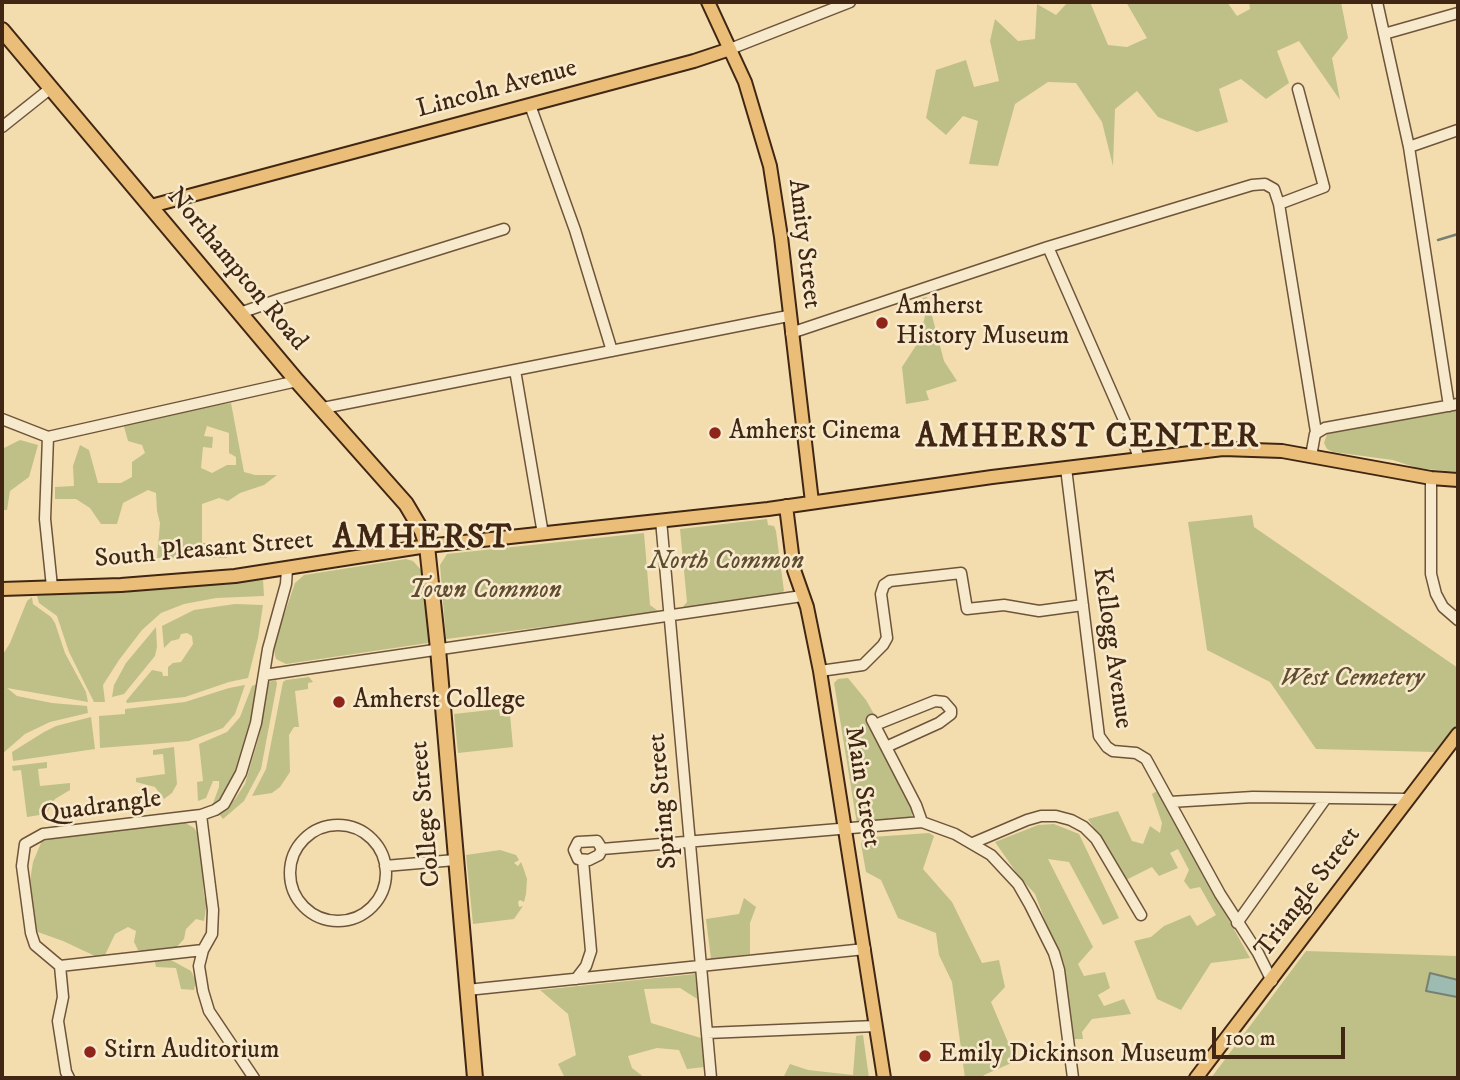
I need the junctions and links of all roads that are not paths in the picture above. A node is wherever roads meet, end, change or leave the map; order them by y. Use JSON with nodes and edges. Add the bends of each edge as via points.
{"nodes":[{"id":1,"x":708,"y":2,"type":"edge"},
{"id":2,"x":850,"y":2,"type":"edge"},
{"id":3,"x":1377,"y":2,"type":"edge"},
{"id":4,"x":1458,"y":13,"type":"edge"},
{"id":5,"x":2,"y":30,"type":"edge"},
{"id":6,"x":1384,"y":34,"type":"junction"},
{"id":7,"x":730,"y":48,"type":"junction"},
{"id":8,"x":51,"y":88,"type":"junction"},
{"id":9,"x":1298,"y":89,"type":"dead end"},
{"id":10,"x":530,"y":105,"type":"junction"},
{"id":11,"x":2,"y":127,"type":"edge"},
{"id":12,"x":1458,"y":130,"type":"edge"},
{"id":13,"x":1409,"y":147,"type":"junction"},
{"id":14,"x":1279,"y":204,"type":"junction"},
{"id":15,"x":151,"y":206,"type":"junction"},
{"id":16,"x":504,"y":229,"type":"dead end"},
{"id":17,"x":1048,"y":247,"type":"junction"},
{"id":18,"x":240,"y":313,"type":"junction"},
{"id":19,"x":788,"y":316,"type":"junction"},
{"id":20,"x":791,"y":333,"type":"junction"},
{"id":21,"x":611,"y":351,"type":"junction"},
{"id":22,"x":515,"y":370,"type":"junction"},
{"id":23,"x":297,"y":381,"type":"junction"},
{"id":24,"x":1454,"y":405,"type":"edge"},
{"id":25,"x":323,"y":408,"type":"junction"},
{"id":26,"x":2,"y":419,"type":"edge"},
{"id":27,"x":1316,"y":432,"type":"junction"},
{"id":28,"x":48,"y":437,"type":"junction"},
{"id":29,"x":1311,"y":456,"type":"junction"},
{"id":30,"x":1139,"y":459,"type":"junction"},
{"id":31,"x":1066,"y":468,"type":"junction"},
{"id":32,"x":1431,"y":478,"type":"junction"},
{"id":33,"x":1458,"y":480,"type":"edge"},
{"id":34,"x":812,"y":502,"type":"junction"},
{"id":35,"x":786,"y":506,"type":"junction"},
{"id":36,"x":661,"y":520,"type":"junction"},
{"id":37,"x":543,"y":534,"type":"junction"},
{"id":38,"x":427,"y":545,"type":"junction"},
{"id":39,"x":287,"y":569,"type":"junction"},
{"id":40,"x":52,"y":587,"type":"junction"},
{"id":41,"x":2,"y":589,"type":"edge"},
{"id":42,"x":802,"y":596,"type":"junction"},
{"id":43,"x":1083,"y":606,"type":"junction"},
{"id":44,"x":669,"y":616,"type":"junction"},
{"id":45,"x":1458,"y":620,"type":"edge"},
{"id":46,"x":438,"y":649,"type":"junction"},
{"id":47,"x":820,"y":671,"type":"junction"},
{"id":48,"x":264,"y":674,"type":"junction"},
{"id":49,"x":1458,"y":734,"type":"edge"},
{"id":50,"x":886,"y":747,"type":"junction"},
{"id":51,"x":1326,"y":798,"type":"junction"},
{"id":52,"x":1408,"y":799,"type":"junction"},
{"id":53,"x":1170,"y":802,"type":"junction"},
{"id":54,"x":201,"y":815,"type":"junction"},
{"id":55,"x":922,"y":822,"type":"junction"},
{"id":56,"x":845,"y":828,"type":"junction"},
{"id":57,"x":688,"y":842,"type":"junction"},
{"id":58,"x":973,"y":843,"type":"junction"},
{"id":59,"x":602,"y":849,"type":"junction"},
{"id":60,"x":455,"y":860,"type":"junction"},
{"id":61,"x":583,"y":860,"type":"junction"},
{"id":62,"x":385,"y":866,"type":"junction"},
{"id":63,"x":1141,"y":915,"type":"dead end"},
{"id":64,"x":1237,"y":923,"type":"junction"},
{"id":65,"x":864,"y":949,"type":"junction"},
{"id":66,"x":203,"y":950,"type":"junction"},
{"id":67,"x":60,"y":966,"type":"junction"},
{"id":68,"x":701,"y":966,"type":"junction"},
{"id":69,"x":576,"y":979,"type":"junction"},
{"id":70,"x":1272,"y":981,"type":"junction"},
{"id":71,"x":467,"y":990,"type":"junction"},
{"id":72,"x":876,"y":1026,"type":"junction"},
{"id":73,"x":707,"y":1032,"type":"junction"},
{"id":74,"x":253,"y":1076,"type":"edge"},
{"id":75,"x":69,"y":1078,"type":"edge"},
{"id":76,"x":475,"y":1078,"type":"edge"},
{"id":77,"x":711,"y":1078,"type":"edge"},
{"id":78,"x":884,"y":1078,"type":"edge"},
{"id":79,"x":1073,"y":1078,"type":"edge"},
{"id":80,"x":1196,"y":1078,"type":"edge"}],
"edges":[{"from":1,"to":7,"type":"main road","name":"Amity Street"},
{"from":2,"to":7,"type":"street","name":"Lincoln Avenue"},
{"from":3,"to":6,"type":"street"},
{"from":4,"to":6,"type":"street"},
{"from":5,"to":8,"type":"highway","name":"Northampton Road"},
{"from":6,"to":13,"type":"street"},
{"from":7,"to":10,"type":"main road","name":"Lincoln Avenue"},
{"from":7,"to":19,"type":"main road","name":"Amity Street","via":[[770,166]]},
{"from":8,"to":11,"type":"street"},
{"from":8,"to":15,"type":"highway","name":"Northampton Road"},
{"from":9,"to":14,"type":"street","via":[[1324,187]]},
{"from":10,"to":15,"type":"main road","name":"Lincoln Avenue"},
{"from":10,"to":21,"type":"street","via":[[575,230]]},
{"from":12,"to":13,"type":"street"},
{"from":13,"to":24,"type":"street"},
{"from":14,"to":17,"type":"street","via":[[1269,185],[1252,185]]},
{"from":14,"to":27,"type":"street"},
{"from":15,"to":18,"type":"highway","name":"Northampton Road"},
{"from":16,"to":18,"type":"street"},
{"from":17,"to":20,"type":"street"},
{"from":17,"to":30,"type":"street"},
{"from":18,"to":23,"type":"highway","name":"Northampton Road"},
{"from":19,"to":20,"type":"main road","name":"Amity Street"},
{"from":19,"to":21,"type":"street"},
{"from":20,"to":34,"type":"main road","name":"Amity Street"},
{"from":21,"to":22,"type":"street"},
{"from":22,"to":25,"type":"street"},
{"from":22,"to":37,"type":"street"},
{"from":23,"to":25,"type":"highway","name":"Northampton Road"},
{"from":23,"to":28,"type":"street"},
{"from":24,"to":27,"type":"street"},
{"from":25,"to":38,"type":"highway","name":"Northampton Road","via":[[406,504]]},
{"from":26,"to":28,"type":"street"},
{"from":27,"to":29,"type":"street"},
{"from":28,"to":40,"type":"street","via":[[45,519]]},
{"from":29,"to":30,"type":"main road","name":"South Pleasant Street","via":[[1240,448]]},
{"from":29,"to":32,"type":"main road","name":"South Pleasant Street"},
{"from":30,"to":31,"type":"main road","name":"South Pleasant Street"},
{"from":31,"to":34,"type":"main road","name":"South Pleasant Street"},
{"from":31,"to":43,"type":"street","name":"Kellogg Avenue"},
{"from":32,"to":33,"type":"main road","name":"South Pleasant Street"},
{"from":32,"to":45,"type":"street","via":[[1432,577],[1443,607]]},
{"from":34,"to":35,"type":"main road","name":"South Pleasant Street"},
{"from":35,"to":36,"type":"main road","name":"South Pleasant Street"},
{"from":35,"to":42,"type":"main road","name":"Main Street"},
{"from":36,"to":37,"type":"main road","name":"South Pleasant Street"},
{"from":36,"to":44,"type":"street","name":"Spring Street"},
{"from":37,"to":38,"type":"main road","name":"South Pleasant Street"},
{"from":38,"to":39,"type":"main road","name":"South Pleasant Street"},
{"from":38,"to":46,"type":"highway","name":"College Street"},
{"from":39,"to":40,"type":"main road","name":"South Pleasant Street"},
{"from":39,"to":48,"type":"street"},
{"from":40,"to":41,"type":"main road","name":"South Pleasant Street"},
{"from":42,"to":44,"type":"street"},
{"from":42,"to":47,"type":"main road","name":"Main Street"},
{"from":43,"to":47,"type":"street","via":[[1039,611],[1004,605],[967,609],[961,573],[890,581],[881,594],[887,638],[883,645],[863,665]]},
{"from":43,"to":53,"type":"street","name":"Kellogg Avenue","via":[[1099,736],[1113,751],[1146,759]]},
{"from":44,"to":46,"type":"street"},
{"from":44,"to":57,"type":"street","name":"Spring Street"},
{"from":46,"to":48,"type":"street"},
{"from":46,"to":60,"type":"highway","name":"College Street"},
{"from":47,"to":56,"type":"main road","name":"Main Street"},
{"from":48,"to":54,"type":"street","via":[[241,774],[224,804]]},
{"from":49,"to":52,"type":"main road","name":"Triangle Street"},
{"from":50,"to":50,"type":"street","via":[[939,723],[951,710],[944,702],[935,701],[874,722]]},
{"from":50,"to":55,"type":"street"},
{"from":51,"to":52,"type":"street"},
{"from":51,"to":53,"type":"street"},
{"from":51,"to":64,"type":"street"},
{"from":52,"to":70,"type":"main road","name":"Triangle Street"},
{"from":53,"to":64,"type":"street","name":"Kellogg Avenue"},
{"from":54,"to":66,"type":"street","name":"Quadrangle","via":[[213,910],[212,934]]},
{"from":54,"to":67,"type":"street","name":"Quadrangle","via":[[43,834],[25,844],[22,866],[31,933],[35,945]]},
{"from":55,"to":56,"type":"street"},
{"from":55,"to":58,"type":"street"},
{"from":56,"to":57,"type":"street"},
{"from":56,"to":65,"type":"main road","name":"Main Street"},
{"from":57,"to":59,"type":"street"},
{"from":57,"to":68,"type":"street","name":"Spring Street"},
{"from":58,"to":63,"type":"street","via":[[1041,816],[1071,820],[1096,838]]},
{"from":58,"to":79,"type":"street","via":[[1017,884],[1044,929],[1062,986]]},
{"from":59,"to":61,"type":"street","via":[[596,858]]},
{"from":59,"to":61,"type":"street","via":[[597,841],[578,842],[575,855]]},
{"from":60,"to":62,"type":"street"},
{"from":60,"to":71,"type":"highway","name":"College Street"},
{"from":61,"to":69,"type":"street","via":[[591,954]]},
{"from":62,"to":62,"type":"street","via":[[374,842],[363,833],[351,827],[324,827],[301,842],[290,867],[290,881],[294,894],[312,914],[325,920],[352,919],[364,914],[381,893]]},
{"from":64,"to":70,"type":"street","name":"Kellogg Avenue"},
{"from":65,"to":68,"type":"street"},
{"from":65,"to":72,"type":"main road","name":"Main Street"},
{"from":66,"to":67,"type":"street"},
{"from":66,"to":74,"type":"street","name":"Quadrangle","via":[[199,966],[209,1011]]},
{"from":67,"to":75,"type":"street","via":[[63,997],[58,1021]]},
{"from":68,"to":69,"type":"street"},
{"from":68,"to":73,"type":"street","name":"Spring Street"},
{"from":69,"to":71,"type":"street"},
{"from":70,"to":80,"type":"main road","name":"Triangle Street"},
{"from":71,"to":76,"type":"highway","name":"College Street"},
{"from":72,"to":73,"type":"street"},
{"from":72,"to":78,"type":"main road","name":"Main Street"},
{"from":73,"to":77,"type":"street","name":"Spring Street"}]}
